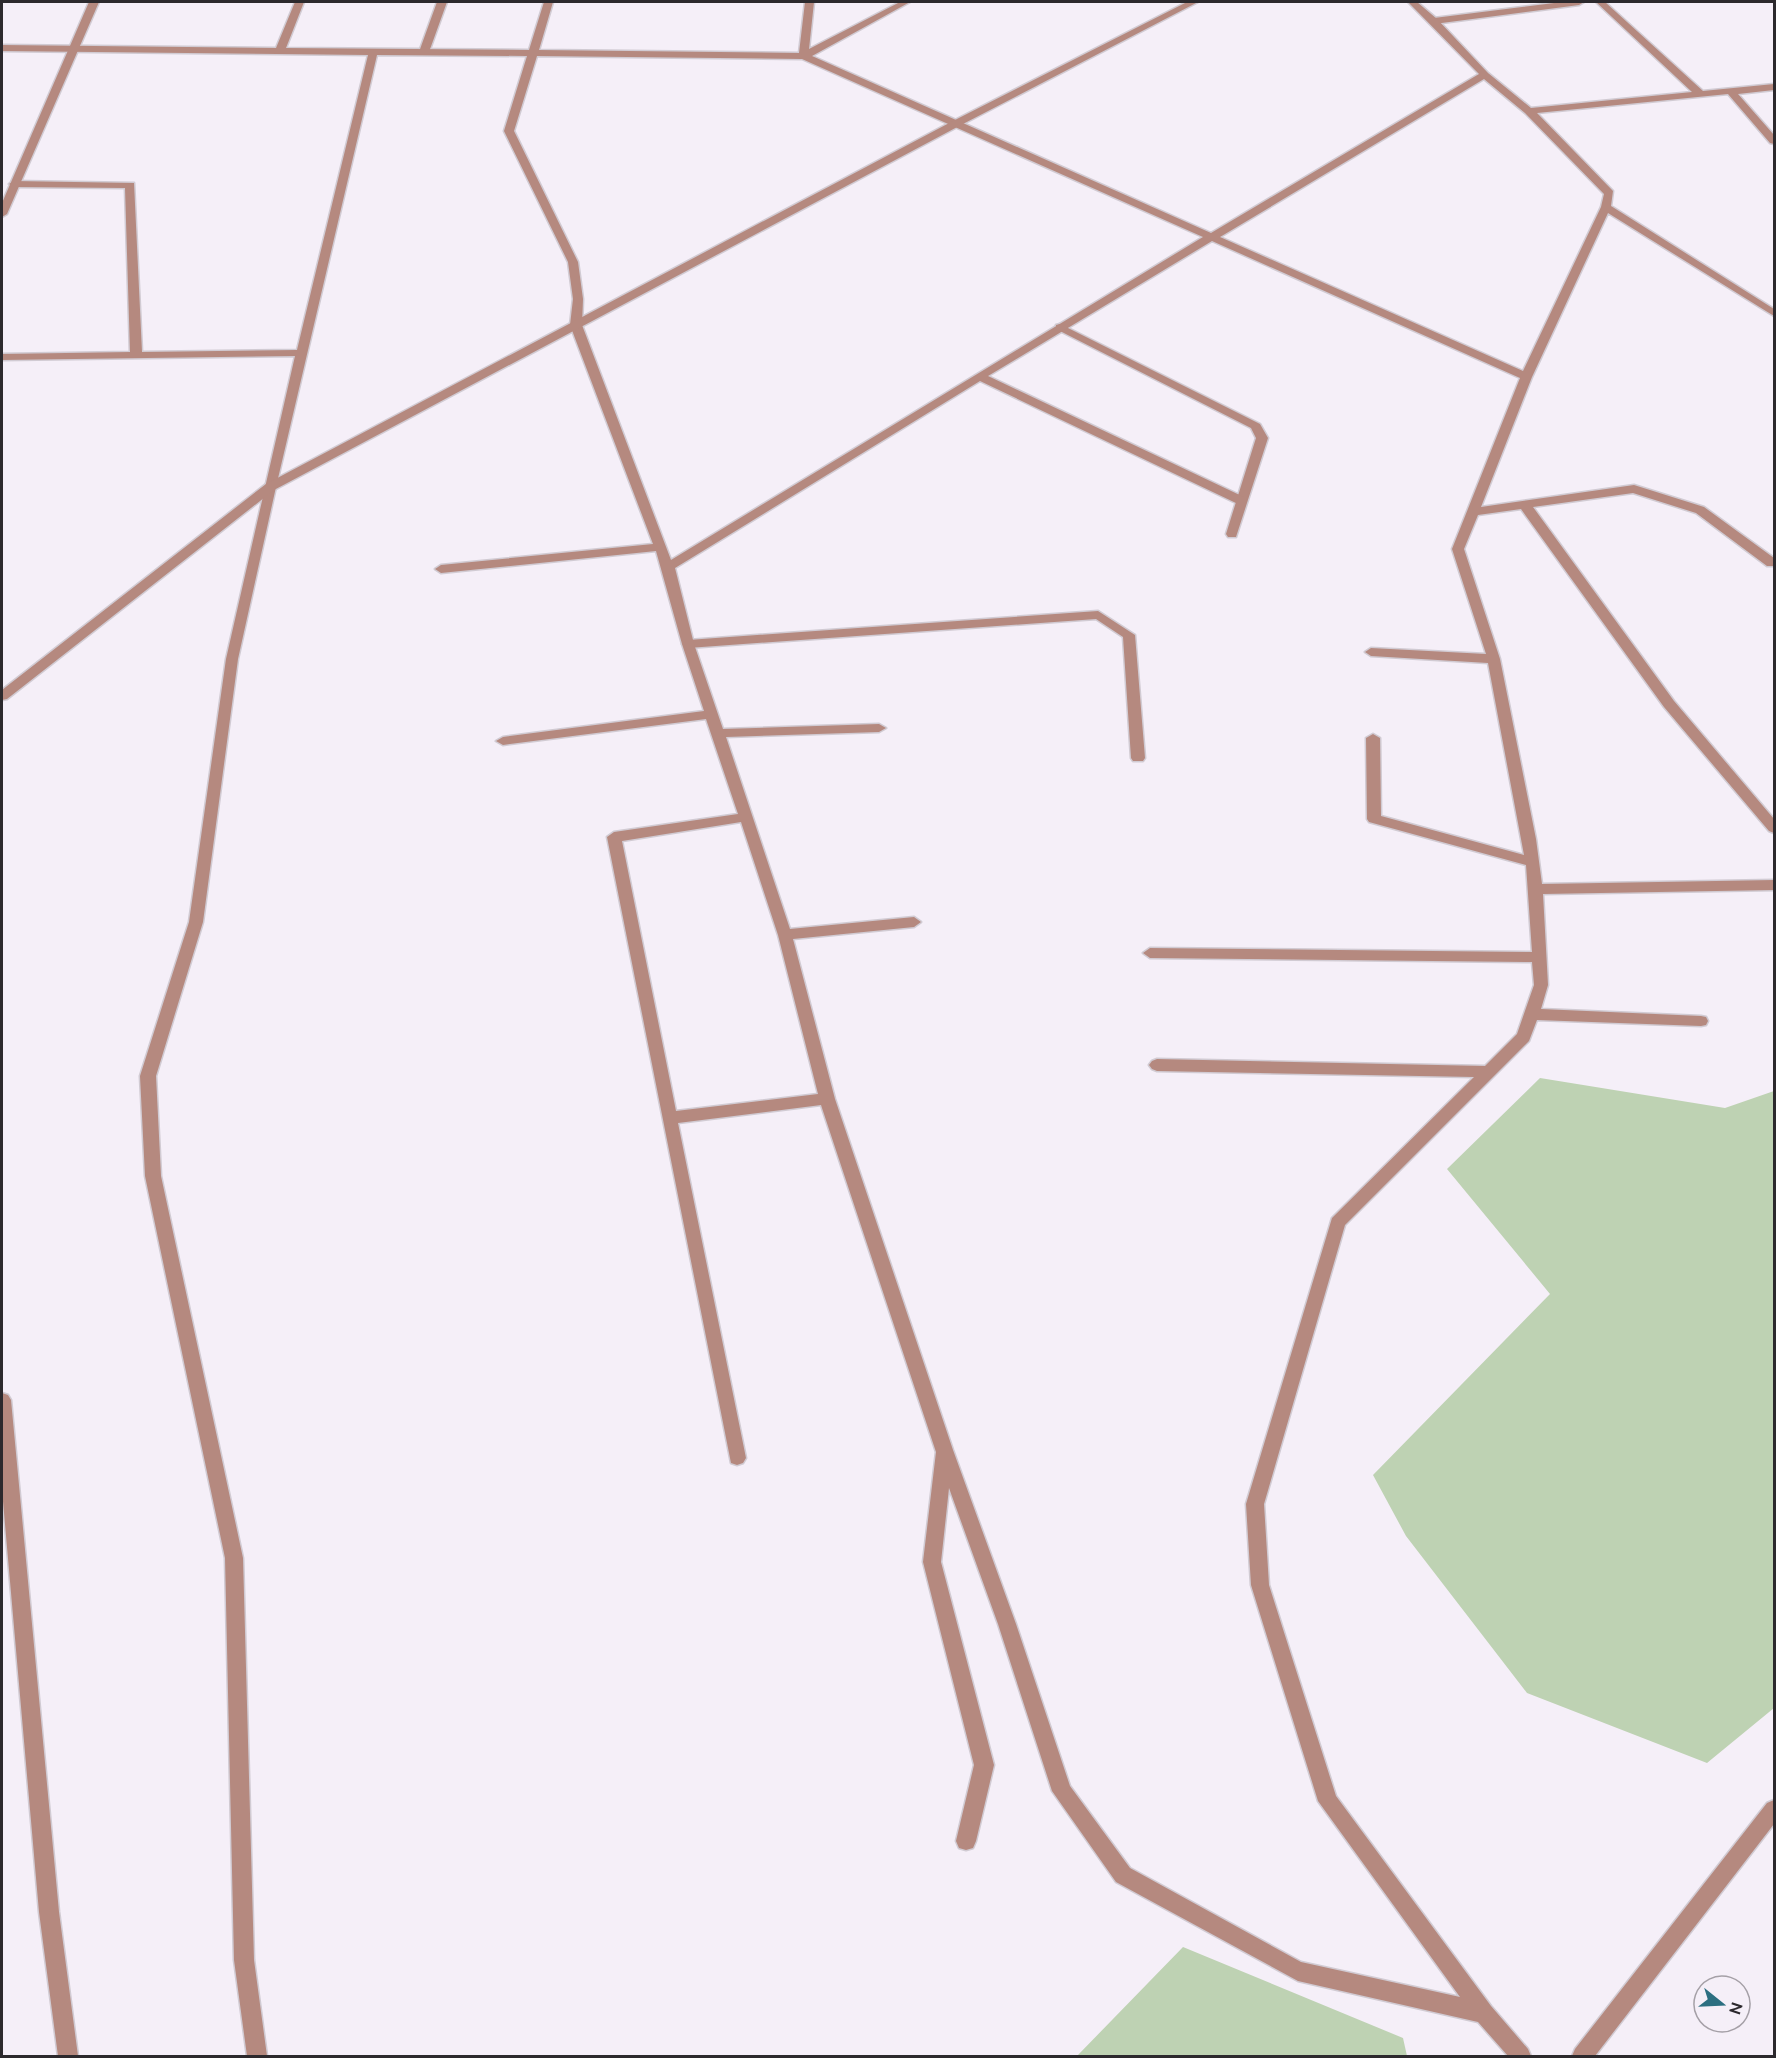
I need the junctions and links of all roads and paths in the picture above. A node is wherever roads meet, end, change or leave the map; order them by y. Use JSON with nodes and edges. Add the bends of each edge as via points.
{"nodes":[{"id":1,"x":94,"y":2,"type":"edge"},
{"id":2,"x":299,"y":2,"type":"edge"},
{"id":3,"x":442,"y":2,"type":"edge"},
{"id":4,"x":549,"y":2,"type":"edge"},
{"id":5,"x":809,"y":2,"type":"edge"},
{"id":6,"x":906,"y":2,"type":"edge"},
{"id":7,"x":1193,"y":2,"type":"edge"},
{"id":8,"x":1412,"y":2,"type":"edge"},
{"id":9,"x":1579,"y":2,"type":"edge"},
{"id":10,"x":1600,"y":2,"type":"edge"},
{"id":11,"x":1434,"y":21,"type":"junction"},
{"id":12,"x":2,"y":48,"type":"edge"},
{"id":13,"x":73,"y":49,"type":"junction"},
{"id":14,"x":280,"y":51,"type":"junction"},
{"id":15,"x":373,"y":52,"type":"junction"},
{"id":16,"x":424,"y":52,"type":"junction"},
{"id":17,"x":534,"y":53,"type":"junction"},
{"id":18,"x":804,"y":56,"type":"junction"},
{"id":19,"x":1485,"y":75,"type":"junction"},
{"id":20,"x":1774,"y":87,"type":"edge"},
{"id":21,"x":1730,"y":91,"type":"junction"},
{"id":22,"x":1700,"y":94,"type":"junction"},
{"id":23,"x":1529,"y":111,"type":"junction"},
{"id":24,"x":957,"y":123,"type":"junction"},
{"id":25,"x":1774,"y":141,"type":"edge"},
{"id":26,"x":14,"y":184,"type":"junction"},
{"id":27,"x":1605,"y":207,"type":"junction"},
{"id":28,"x":2,"y":214,"type":"edge"},
{"id":29,"x":1212,"y":236,"type":"junction"},
{"id":30,"x":1774,"y":313,"type":"edge"},
{"id":31,"x":576,"y":325,"type":"junction"},
{"id":32,"x":1060,"y":327,"type":"junction"},
{"id":33,"x":302,"y":353,"type":"junction"},
{"id":34,"x":136,"y":355,"type":"junction"},
{"id":35,"x":2,"y":357,"type":"edge"},
{"id":36,"x":980,"y":376,"type":"junction"},
{"id":37,"x":1526,"y":377,"type":"junction"},
{"id":38,"x":270,"y":487,"type":"junction"},
{"id":39,"x":1242,"y":501,"type":"junction"},
{"id":40,"x":1525,"y":505,"type":"junction"},
{"id":41,"x":1471,"y":512,"type":"junction"},
{"id":42,"x":1232,"y":534,"type":"dead end"},
{"id":43,"x":660,"y":547,"type":"junction"},
{"id":44,"x":1774,"y":562,"type":"edge"},
{"id":45,"x":668,"y":567,"type":"junction"},
{"id":46,"x":441,"y":569,"type":"dead end"},
{"id":47,"x":688,"y":644,"type":"junction"},
{"id":48,"x":1371,"y":652,"type":"dead end"},
{"id":49,"x":1494,"y":659,"type":"junction"},
{"id":50,"x":2,"y":696,"type":"edge"},
{"id":51,"x":712,"y":714,"type":"junction"},
{"id":52,"x":879,"y":728,"type":"dead end"},
{"id":53,"x":718,"y":733,"type":"junction"},
{"id":54,"x":1373,"y":738,"type":"dead end"},
{"id":55,"x":503,"y":741,"type":"dead end"},
{"id":56,"x":1138,"y":758,"type":"dead end"},
{"id":57,"x":746,"y":817,"type":"junction"},
{"id":58,"x":1774,"y":828,"type":"edge"},
{"id":59,"x":1533,"y":862,"type":"junction"},
{"id":60,"x":1774,"y":885,"type":"edge"},
{"id":61,"x":1536,"y":889,"type":"junction"},
{"id":62,"x":914,"y":922,"type":"dead end"},
{"id":63,"x":785,"y":935,"type":"junction"},
{"id":64,"x":1150,"y":953,"type":"dead end"},
{"id":65,"x":1539,"y":957,"type":"junction"},
{"id":66,"x":1532,"y":1014,"type":"junction"},
{"id":67,"x":1701,"y":1021,"type":"dead end"},
{"id":68,"x":1157,"y":1065,"type":"dead end"},
{"id":69,"x":1490,"y":1072,"type":"junction"},
{"id":70,"x":827,"y":1099,"type":"junction"},
{"id":71,"x":669,"y":1118,"type":"junction"},
{"id":72,"x":2,"y":1400,"type":"edge"},
{"id":73,"x":944,"y":1450,"type":"junction"},
{"id":74,"x":737,"y":1458,"type":"dead end"},
{"id":75,"x":1774,"y":1809,"type":"edge"},
{"id":76,"x":966,"y":1841,"type":"dead end"},
{"id":77,"x":1484,"y":2013,"type":"junction"},
{"id":78,"x":68,"y":2056,"type":"edge"},
{"id":79,"x":257,"y":2056,"type":"edge"},
{"id":80,"x":1521,"y":2056,"type":"edge"},
{"id":81,"x":1582,"y":2056,"type":"edge"}],
"edges":[{"from":1,"to":13,"type":"street"},
{"from":2,"to":14,"type":"street"},
{"from":3,"to":16,"type":"street"},
{"from":4,"to":17,"type":"street"},
{"from":5,"to":18,"type":"street"},
{"from":6,"to":18,"type":"street"},
{"from":7,"to":24,"type":"street"},
{"from":8,"to":11,"type":"street"},
{"from":9,"to":11,"type":"street"},
{"from":10,"to":22,"type":"street"},
{"from":11,"to":19,"type":"street"},
{"from":12,"to":13,"type":"street"},
{"from":13,"to":14,"type":"street"},
{"from":13,"to":26,"type":"street"},
{"from":14,"to":15,"type":"street"},
{"from":15,"to":16,"type":"street"},
{"from":15,"to":33,"type":"street"},
{"from":16,"to":17,"type":"street"},
{"from":17,"to":18,"type":"street"},
{"from":17,"to":31,"type":"street","via":[[509,131],[573,262],[579,298]]},
{"from":18,"to":24,"type":"street"},
{"from":19,"to":23,"type":"street"},
{"from":19,"to":29,"type":"street"},
{"from":20,"to":21,"type":"street"},
{"from":21,"to":22,"type":"street"},
{"from":21,"to":25,"type":"street"},
{"from":22,"to":23,"type":"street"},
{"from":23,"to":27,"type":"street","via":[[1609,193]]},
{"from":24,"to":29,"type":"street"},
{"from":24,"to":31,"type":"street"},
{"from":26,"to":28,"type":"street"},
{"from":26,"to":34,"type":"street","via":[[130,185]]},
{"from":27,"to":30,"type":"street"},
{"from":27,"to":37,"type":"street"},
{"from":29,"to":32,"type":"street"},
{"from":29,"to":37,"type":"street"},
{"from":31,"to":38,"type":"street"},
{"from":31,"to":43,"type":"street"},
{"from":32,"to":36,"type":"street"},
{"from":32,"to":39,"type":"street","via":[[1256,426],[1262,438]]},
{"from":33,"to":34,"type":"street"},
{"from":33,"to":38,"type":"street"},
{"from":34,"to":35,"type":"street"},
{"from":36,"to":39,"type":"street"},
{"from":36,"to":45,"type":"street"},
{"from":37,"to":41,"type":"street"},
{"from":38,"to":50,"type":"street"},
{"from":38,"to":79,"type":"street","via":[[232,659],[196,922],[148,1076],[153,1176],[234,1558],[244,1960]]},
{"from":39,"to":42,"type":"street"},
{"from":40,"to":41,"type":"street"},
{"from":40,"to":44,"type":"street","via":[[1634,489],[1700,510]]},
{"from":40,"to":58,"type":"street","via":[[1669,704]]},
{"from":41,"to":49,"type":"street","via":[[1458,549]]},
{"from":43,"to":45,"type":"street"},
{"from":43,"to":46,"type":"street"},
{"from":45,"to":47,"type":"street"},
{"from":47,"to":51,"type":"street"},
{"from":47,"to":56,"type":"street","via":[[1098,615],[1129,635]]},
{"from":48,"to":49,"type":"street"},
{"from":49,"to":59,"type":"street"},
{"from":51,"to":53,"type":"street"},
{"from":51,"to":55,"type":"street"},
{"from":52,"to":53,"type":"street"},
{"from":53,"to":57,"type":"street"},
{"from":54,"to":59,"type":"street","via":[[1374,819]]},
{"from":57,"to":63,"type":"street"},
{"from":57,"to":71,"type":"street","via":[[614,837]]},
{"from":59,"to":61,"type":"street"},
{"from":60,"to":61,"type":"street"},
{"from":61,"to":65,"type":"street"},
{"from":62,"to":63,"type":"street"},
{"from":63,"to":70,"type":"street"},
{"from":64,"to":65,"type":"street"},
{"from":65,"to":66,"type":"street","via":[[1541,985]]},
{"from":66,"to":67,"type":"street"},
{"from":66,"to":69,"type":"street","via":[[1524,1037]]},
{"from":68,"to":69,"type":"street"},
{"from":69,"to":77,"type":"street","via":[[1338,1222],[1255,1504],[1260,1585],[1329,1801]]},
{"from":70,"to":71,"type":"street"},
{"from":70,"to":73,"type":"street"},
{"from":71,"to":74,"type":"street"},
{"from":72,"to":78,"type":"street","via":[[49,1912]]},
{"from":73,"to":76,"type":"street","via":[[932,1562],[984,1765]]},
{"from":73,"to":77,"type":"street","via":[[1062,1791],[1123,1875],[1298,1971]]},
{"from":75,"to":81,"type":"street"},
{"from":77,"to":80,"type":"street"}]}
